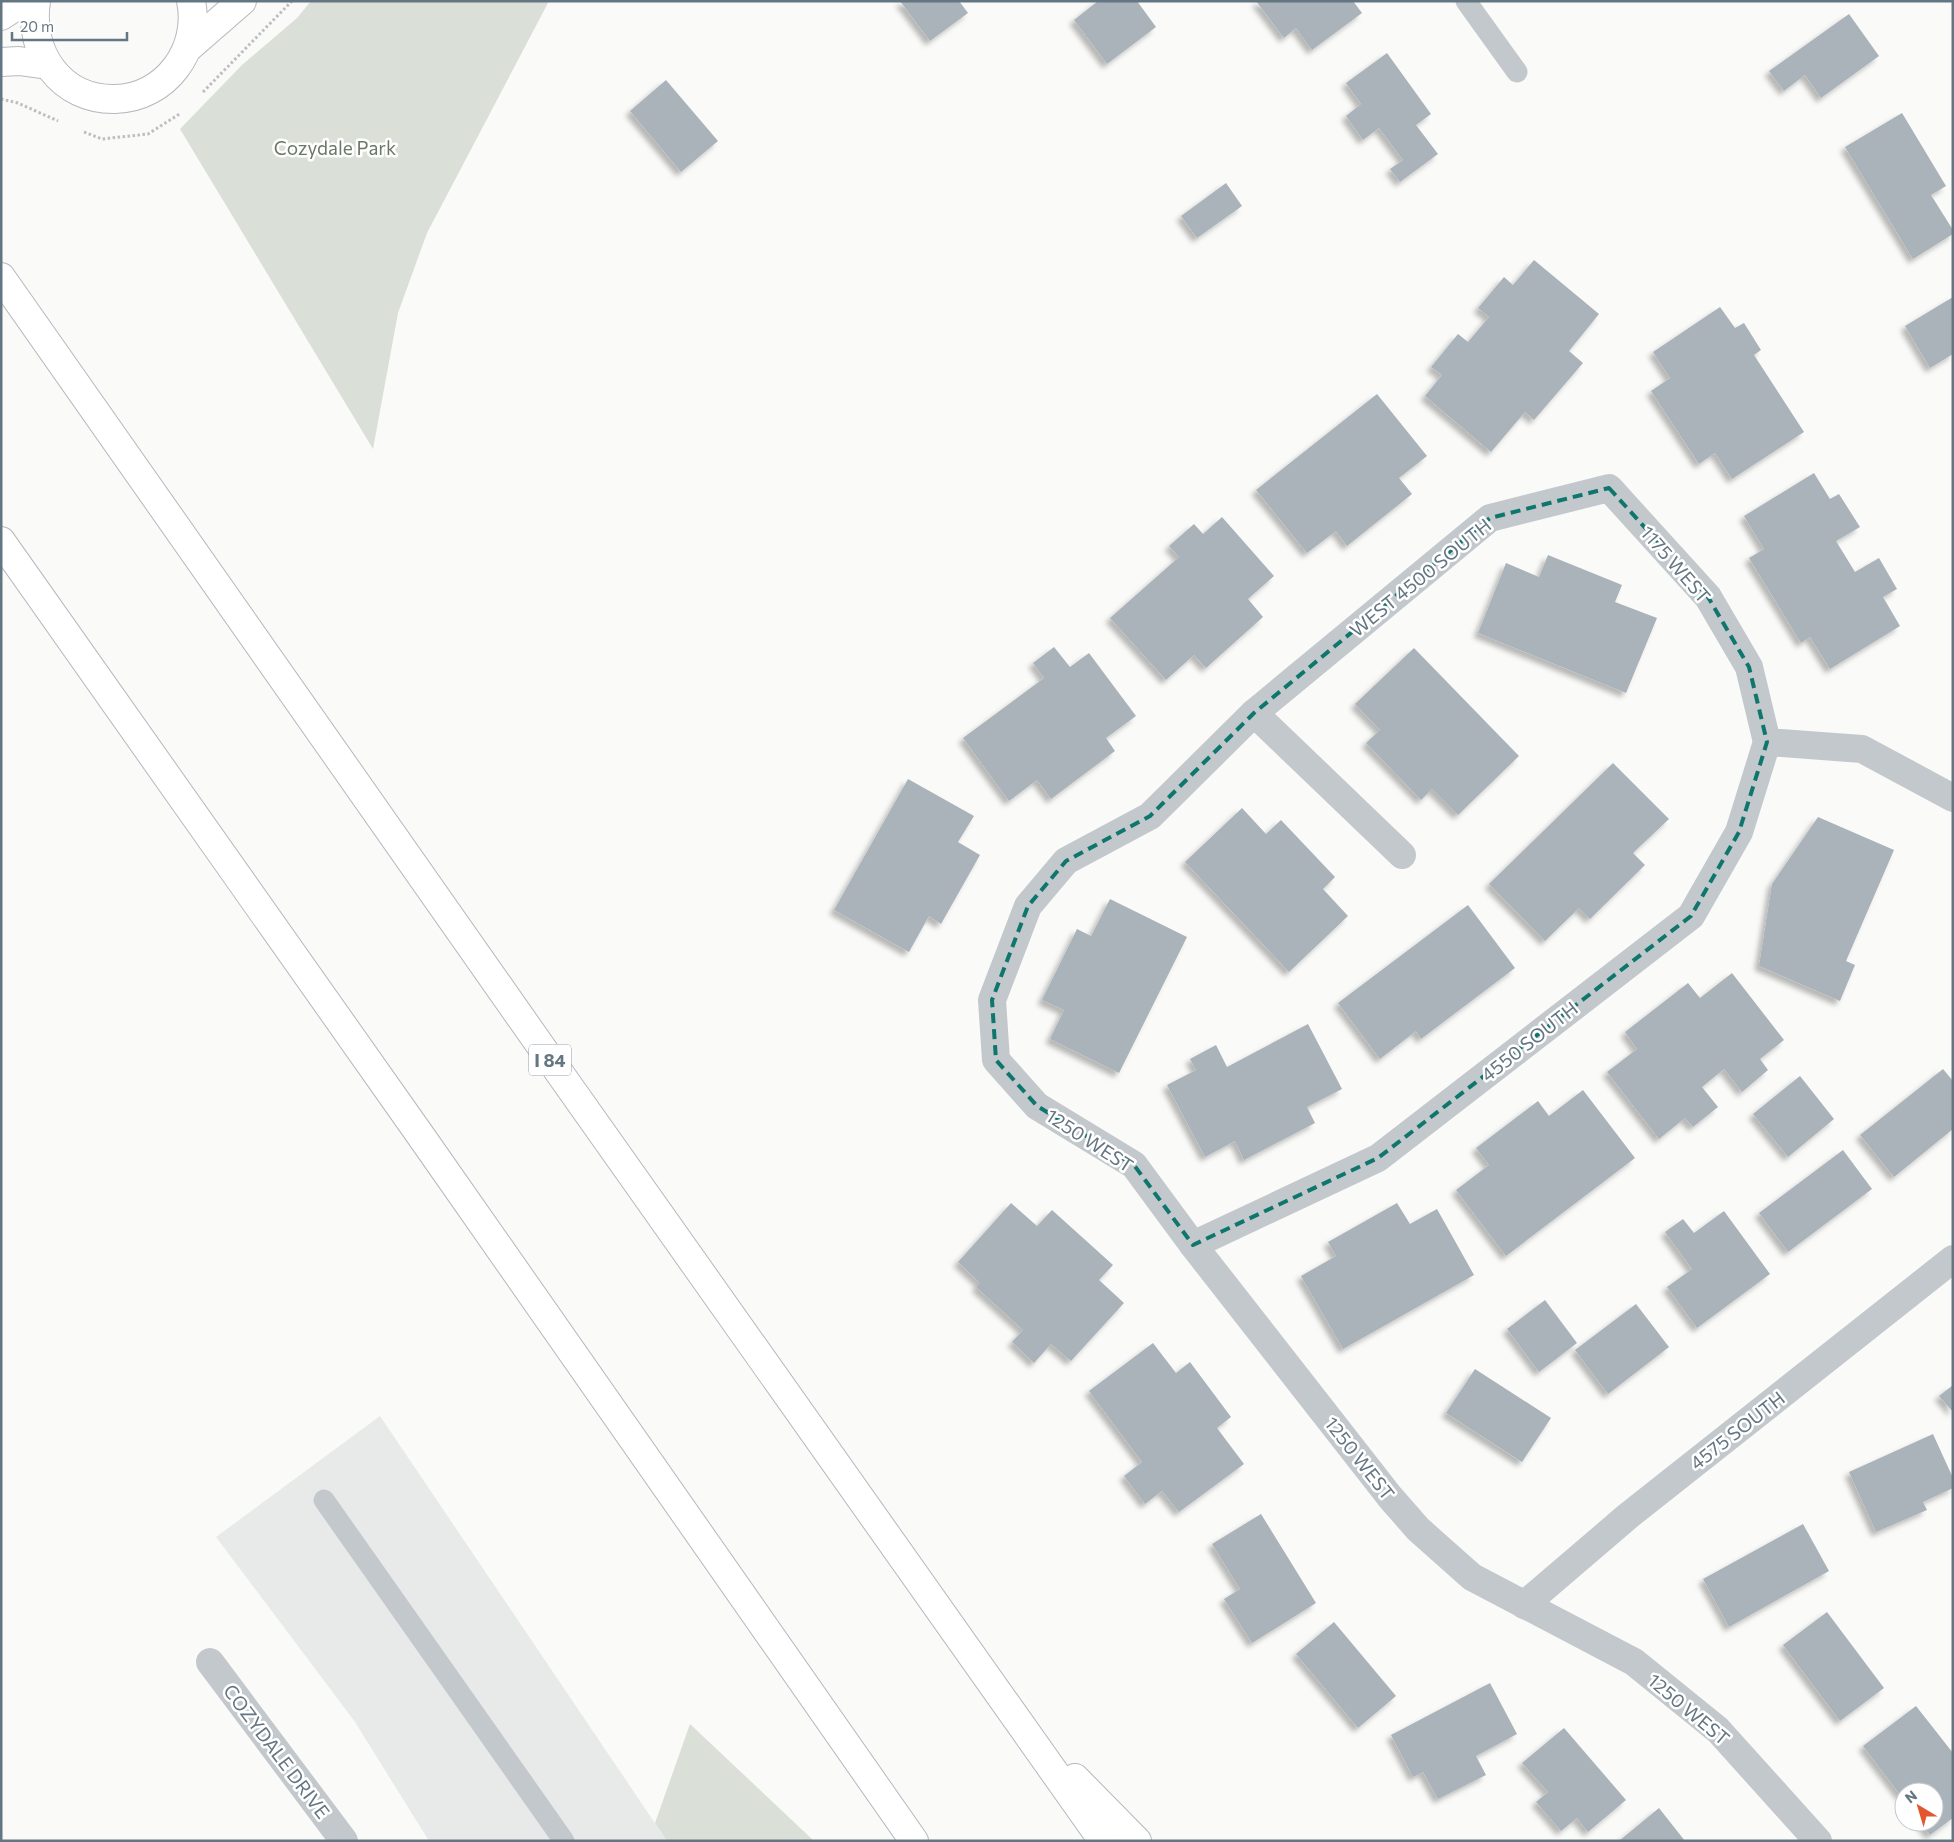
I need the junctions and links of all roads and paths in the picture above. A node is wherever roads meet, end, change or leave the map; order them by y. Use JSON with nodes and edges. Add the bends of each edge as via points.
{"nodes":[{"id":1,"x":24,"y":1,"type":"edge"},
{"id":2,"x":36,"y":1,"type":"edge"},
{"id":3,"x":191,"y":1,"type":"edge"},
{"id":4,"x":242,"y":1,"type":"edge"},
{"id":5,"x":1466,"y":1,"type":"edge"},
{"id":6,"x":1,"y":16,"type":"edge"},
{"id":7,"x":188,"y":48,"type":"junction"},
{"id":8,"x":1,"y":62,"type":"edge"},
{"id":9,"x":48,"y":65,"type":"junction"},
{"id":10,"x":1517,"y":72,"type":"dead end"},
{"id":11,"x":1,"y":277,"type":"edge"},
{"id":12,"x":1609,"y":488,"type":"joint"},
{"id":13,"x":1,"y":541,"type":"edge"},
{"id":14,"x":1254,"y":713,"type":"junction"},
{"id":15,"x":1767,"y":742,"type":"junction"},
{"id":16,"x":1953,"y":798,"type":"edge"},
{"id":17,"x":1402,"y":855,"type":"dead end"},
{"id":18,"x":992,"y":1000,"type":"joint"},
{"id":19,"x":1194,"y":1245,"type":"junction"},
{"id":20,"x":1953,"y":1259,"type":"edge"},
{"id":21,"x":324,"y":1500,"type":"dead end"},
{"id":22,"x":1524,"y":1605,"type":"junction"},
{"id":23,"x":210,"y":1662,"type":"dead end"},
{"id":24,"x":1021,"y":1725,"type":"junction"},
{"id":25,"x":344,"y":1841,"type":"edge"},
{"id":26,"x":564,"y":1841,"type":"edge"},
{"id":27,"x":914,"y":1841,"type":"edge"},
{"id":28,"x":1103,"y":1841,"type":"edge"},
{"id":29,"x":1137,"y":1841,"type":"edge"},
{"id":30,"x":1818,"y":1841,"type":"edge"}],
"edges":[{"from":1,"to":6,"type":"main road"},
{"from":2,"to":9,"type":"main road","via":[[34,32]]},
{"from":3,"to":7,"type":"main road","via":[[193,22]]},
{"from":4,"to":7,"type":"main road"},
{"from":5,"to":10,"type":"lane"},
{"from":7,"to":9,"type":"main road","via":[[176,68],[161,82],[144,93],[124,98],[85,94],[66,84]]},
{"from":8,"to":9,"type":"main road","via":[[19,60]]},
{"from":11,"to":24,"type":"main road","number":"I 84"},
{"from":12,"to":14,"type":"street","name":"WEST 4500 SOUTH","via":[[1490,518]]},
{"from":12,"to":15,"type":"street","name":"1175 WEST","via":[[1708,597],[1749,668]]},
{"from":13,"to":27,"type":"main road"},
{"from":14,"to":17,"type":"street"},
{"from":14,"to":18,"type":"street","name":"WEST 4500 SOUTH","via":[[1150,816],[1066,861],[1028,906]]},
{"from":15,"to":16,"type":"street","via":[[1862,749]]},
{"from":15,"to":19,"type":"street","name":"4550 SOUTH","via":[[1738,832],[1691,916],[1378,1158]]},
{"from":18,"to":19,"type":"street","name":"1250 WEST","via":[[996,1060],[1037,1106],[1134,1165]]},
{"from":19,"to":22,"type":"street","name":"1250 WEST","via":[[1411,1521],[1472,1578]]},
{"from":20,"to":22,"type":"street","name":"4575 SOUTH","via":[[1628,1516]]},
{"from":21,"to":26,"type":"lane"},
{"from":22,"to":30,"type":"street","name":"1250 WEST","via":[[1634,1662],[1718,1730]]},
{"from":23,"to":25,"type":"street","name":"COZYDALE DRIVE"},
{"from":24,"to":28,"type":"main road","number":"I 84"},
{"from":24,"to":29,"type":"main road"}]}
